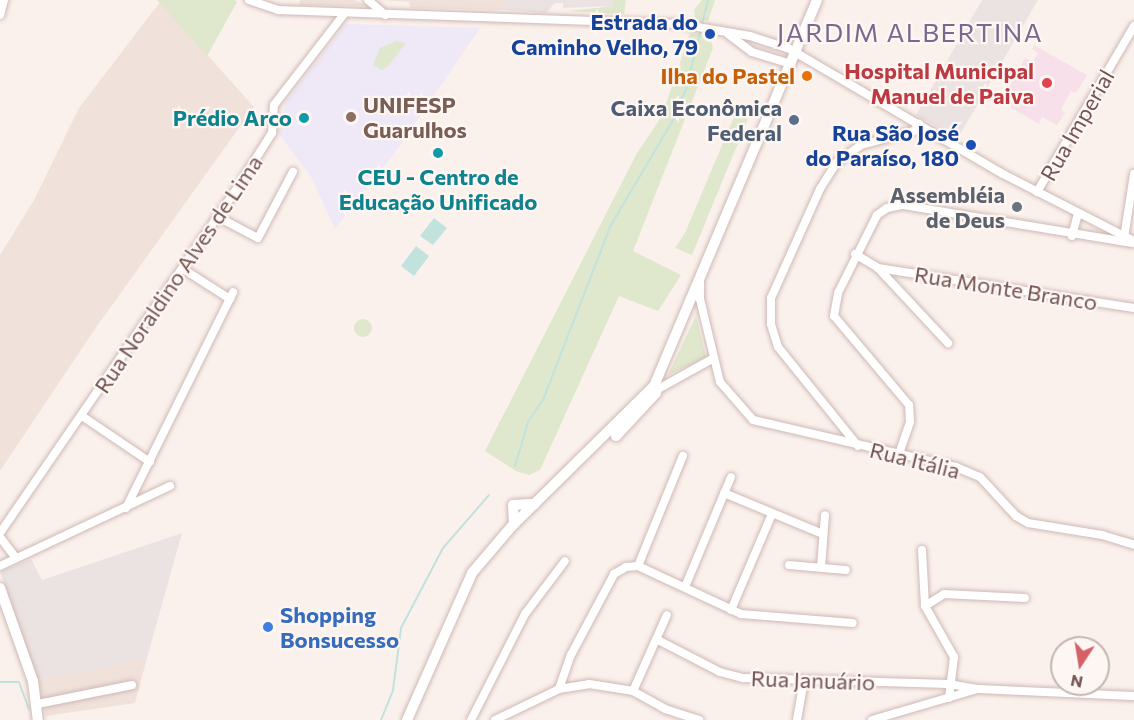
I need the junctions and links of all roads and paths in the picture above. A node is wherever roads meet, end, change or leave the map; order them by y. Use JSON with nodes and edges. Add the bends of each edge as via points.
{"nodes":[{"id":1,"x":4,"y":0,"type":"edge"},
{"id":2,"x":249,"y":0,"type":"edge"},
{"id":3,"x":368,"y":0,"type":"edge"},
{"id":4,"x":817,"y":0,"type":"edge"},
{"id":5,"x":344,"y":14,"type":"junction"},
{"id":6,"x":0,"y":15,"type":"edge"},
{"id":7,"x":385,"y":15,"type":"junction"},
{"id":8,"x":1134,"y":27,"type":"edge"},
{"id":9,"x":724,"y":32,"type":"junction"},
{"id":10,"x":796,"y":53,"type":"junction"},
{"id":11,"x":791,"y":64,"type":"junction"},
{"id":12,"x":919,"y":124,"type":"junction"},
{"id":13,"x":293,"y":172,"type":"dead end"},
{"id":14,"x":1134,"y":174,"type":"edge"},
{"id":15,"x":1038,"y":192,"type":"junction"},
{"id":16,"x":1078,"y":214,"type":"junction"},
{"id":17,"x":218,"y":217,"type":"junction"},
{"id":18,"x":1072,"y":236,"type":"junction"},
{"id":19,"x":1125,"y":238,"type":"junction"},
{"id":20,"x":1134,"y":242,"type":"edge"},
{"id":21,"x":855,"y":254,"type":"junction"},
{"id":22,"x":878,"y":267,"type":"junction"},
{"id":23,"x":183,"y":269,"type":"junction"},
{"id":24,"x":700,"y":278,"type":"junction"},
{"id":25,"x":1134,"y":308,"type":"edge"},
{"id":26,"x":948,"y":343,"type":"dead end"},
{"id":27,"x":712,"y":359,"type":"junction"},
{"id":28,"x":660,"y":387,"type":"junction"},
{"id":29,"x":650,"y":394,"type":"junction"},
{"id":30,"x":82,"y":416,"type":"junction"},
{"id":31,"x":858,"y":446,"type":"junction"},
{"id":32,"x":899,"y":454,"type":"junction"},
{"id":33,"x":683,"y":456,"type":"dead end"},
{"id":34,"x":150,"y":462,"type":"junction"},
{"id":35,"x":731,"y":477,"type":"dead end"},
{"id":36,"x":170,"y":486,"type":"dead end"},
{"id":37,"x":724,"y":493,"type":"junction"},
{"id":38,"x":126,"y":507,"type":"junction"},
{"id":39,"x":772,"y":514,"type":"junction"},
{"id":40,"x":825,"y":516,"type":"dead end"},
{"id":41,"x":823,"y":534,"type":"junction"},
{"id":42,"x":0,"y":535,"type":"edge"},
{"id":43,"x":1134,"y":545,"type":"edge"},
{"id":44,"x":922,"y":550,"type":"dead end"},
{"id":45,"x":16,"y":558,"type":"junction"},
{"id":46,"x":565,"y":561,"type":"dead end"},
{"id":47,"x":789,"y":565,"type":"dead end"},
{"id":48,"x":0,"y":566,"type":"edge"},
{"id":49,"x":638,"y":566,"type":"junction"},
{"id":50,"x":821,"y":567,"type":"junction"},
{"id":51,"x":846,"y":570,"type":"dead end"},
{"id":52,"x":685,"y":587,"type":"junction"},
{"id":53,"x":0,"y":588,"type":"edge"},
{"id":54,"x":1025,"y":598,"type":"dead end"},
{"id":55,"x":925,"y":606,"type":"junction"},
{"id":56,"x":731,"y":610,"type":"junction"},
{"id":57,"x":667,"y":615,"type":"dead end"},
{"id":58,"x":853,"y":623,"type":"dead end"},
{"id":59,"x":656,"y":639,"type":"junction"},
{"id":60,"x":804,"y":681,"type":"junction"},
{"id":61,"x":949,"y":684,"type":"junction"},
{"id":62,"x":132,"y":685,"type":"dead end"},
{"id":63,"x":977,"y":688,"type":"junction"},
{"id":64,"x":559,"y":689,"type":"junction"},
{"id":65,"x":633,"y":691,"type":"junction"},
{"id":66,"x":1134,"y":696,"type":"edge"},
{"id":67,"x":949,"y":698,"type":"junction"},
{"id":68,"x":38,"y":704,"type":"junction"},
{"id":69,"x":38,"y":720,"type":"edge"},
{"id":70,"x":407,"y":720,"type":"edge"},
{"id":71,"x":415,"y":720,"type":"edge"},
{"id":72,"x":471,"y":720,"type":"edge"},
{"id":73,"x":495,"y":720,"type":"edge"},
{"id":74,"x":699,"y":720,"type":"edge"},
{"id":75,"x":797,"y":720,"type":"edge"},
{"id":76,"x":872,"y":720,"type":"edge"}],
"edges":[{"from":1,"to":6,"type":"street"},
{"from":2,"to":5,"type":"street","via":[[278,10]]},
{"from":3,"to":7,"type":"street"},
{"from":4,"to":10,"type":"main road"},
{"from":5,"to":7,"type":"street"},
{"from":5,"to":17,"type":"street","name":"Rua Noraldino Alves de Lima","via":[[274,105],[272,134]]},
{"from":7,"to":9,"type":"street","via":[[475,13],[694,25]]},
{"from":8,"to":15,"type":"street","name":"Rua Imperial"},
{"from":9,"to":10,"type":"street","via":[[781,45]]},
{"from":9,"to":11,"type":"street","via":[[752,52]]},
{"from":10,"to":11,"type":"main road"},
{"from":10,"to":12,"type":"street"},
{"from":11,"to":24,"type":"main road"},
{"from":12,"to":15,"type":"street"},
{"from":12,"to":31,"type":"street","via":[[914,131],[861,145],[837,162],[814,199],[771,298],[771,324],[778,347]]},
{"from":13,"to":17,"type":"street","via":[[258,238]]},
{"from":14,"to":19,"type":"street"},
{"from":15,"to":16,"type":"street"},
{"from":16,"to":18,"type":"street"},
{"from":16,"to":19,"type":"street"},
{"from":17,"to":23,"type":"street","name":"Rua Noraldino Alves de Lima"},
{"from":18,"to":20,"type":"street"},
{"from":18,"to":21,"type":"street","via":[[895,206],[877,215]]},
{"from":19,"to":20,"type":"street"},
{"from":21,"to":22,"type":"street"},
{"from":21,"to":32,"type":"street","via":[[835,300],[834,316],[909,405],[910,422]]},
{"from":22,"to":25,"type":"street","name":"Rua Monte Branco"},
{"from":22,"to":26,"type":"street"},
{"from":23,"to":30,"type":"street","name":"Rua Noraldino Alves de Lima"},
{"from":23,"to":34,"type":"street","via":[[232,296]]},
{"from":24,"to":27,"type":"street","name":"Rua Itália"},
{"from":24,"to":28,"type":"main road","via":[[691,315]]},
{"from":24,"to":29,"type":"main road"},
{"from":27,"to":28,"type":"street"},
{"from":27,"to":31,"type":"street","name":"Rua Itália","via":[[720,382],[753,420]]},
{"from":28,"to":29,"type":"street"},
{"from":28,"to":71,"type":"main road","via":[[649,406],[522,525],[473,580]]},
{"from":29,"to":70,"type":"main road","via":[[514,524],[472,573]]},
{"from":30,"to":34,"type":"street"},
{"from":30,"to":42,"type":"street","name":"Rua Noraldino Alves de Lima"},
{"from":31,"to":32,"type":"street","name":"Rua Itália"},
{"from":32,"to":43,"type":"street","name":"Rua Itália","via":[[956,467],[980,477],[1016,516],[1028,523],[1102,535]]},
{"from":33,"to":49,"type":"street"},
{"from":34,"to":38,"type":"street"},
{"from":35,"to":37,"type":"street"},
{"from":36,"to":38,"type":"street"},
{"from":37,"to":39,"type":"street"},
{"from":37,"to":52,"type":"street"},
{"from":38,"to":45,"type":"street"},
{"from":39,"to":41,"type":"street"},
{"from":39,"to":56,"type":"street"},
{"from":40,"to":41,"type":"street"},
{"from":41,"to":50,"type":"street"},
{"from":42,"to":45,"type":"street"},
{"from":44,"to":55,"type":"street"},
{"from":45,"to":48,"type":"street"},
{"from":46,"to":72,"type":"street","via":[[514,632]]},
{"from":47,"to":50,"type":"street"},
{"from":49,"to":52,"type":"street"},
{"from":49,"to":64,"type":"street","via":[[614,574],[571,656]]},
{"from":50,"to":51,"type":"street"},
{"from":52,"to":56,"type":"street"},
{"from":53,"to":68,"type":"main road"},
{"from":54,"to":55,"type":"street","via":[[944,594]]},
{"from":55,"to":61,"type":"street","via":[[952,651]]},
{"from":56,"to":58,"type":"street"},
{"from":57,"to":59,"type":"street"},
{"from":59,"to":60,"type":"street","name":"Rua Januário","via":[[731,676]]},
{"from":59,"to":65,"type":"street"},
{"from":60,"to":61,"type":"street","name":"Rua Januário"},
{"from":60,"to":75,"type":"street"},
{"from":61,"to":63,"type":"street","name":"Rua Januário"},
{"from":61,"to":67,"type":"street"},
{"from":62,"to":68,"type":"street"},
{"from":63,"to":66,"type":"street","name":"Rua Januário"},
{"from":63,"to":67,"type":"street"},
{"from":64,"to":65,"type":"street","via":[[588,684]]},
{"from":64,"to":73,"type":"street"},
{"from":65,"to":74,"type":"street","via":[[665,709]]},
{"from":67,"to":76,"type":"street"},
{"from":68,"to":69,"type":"main road"}]}
